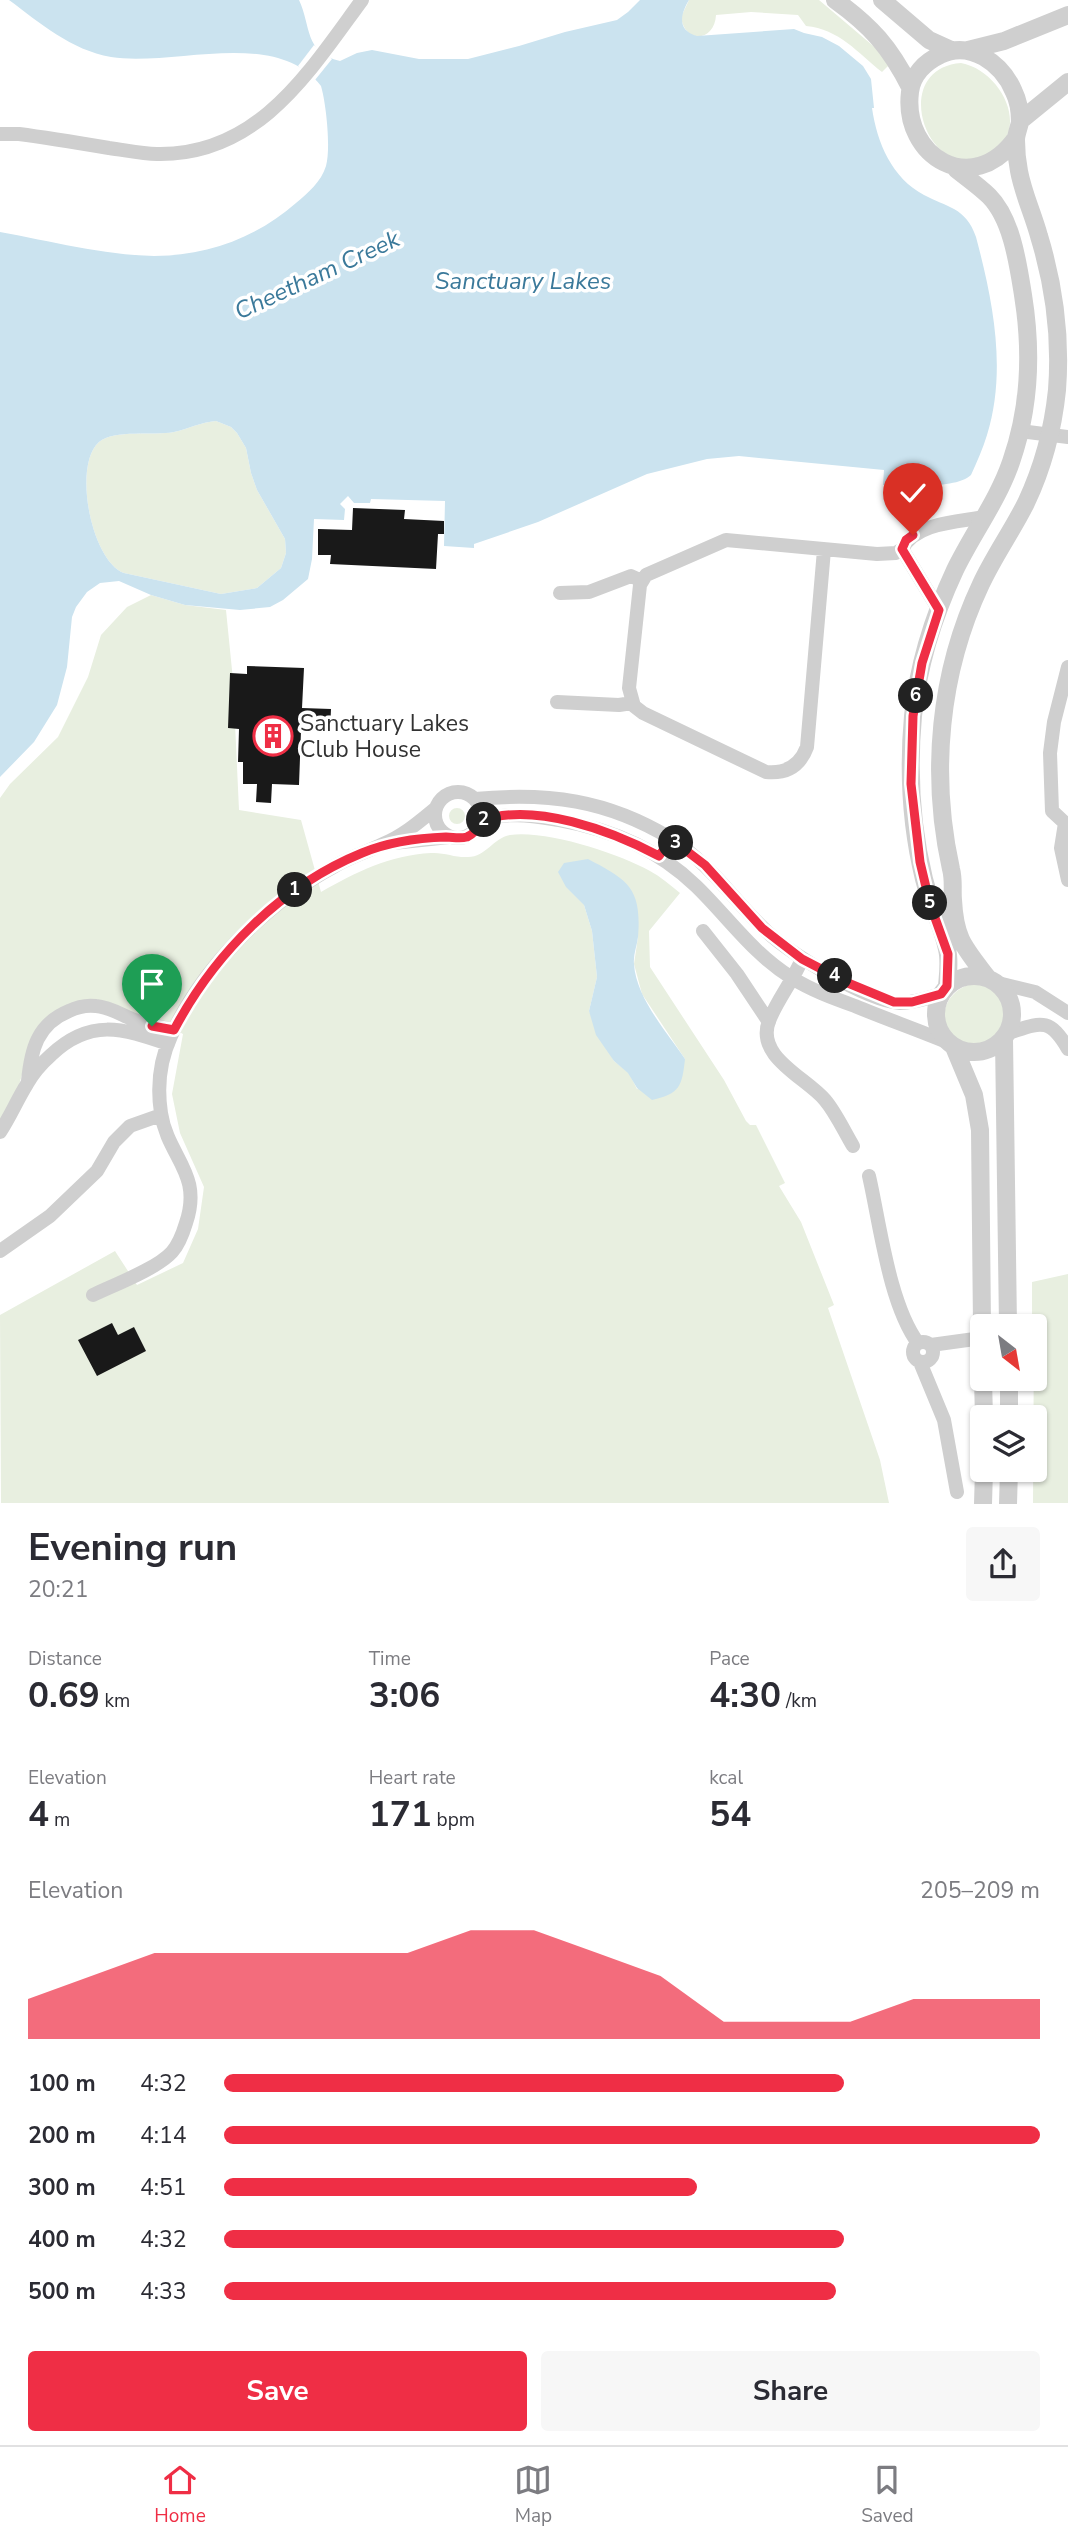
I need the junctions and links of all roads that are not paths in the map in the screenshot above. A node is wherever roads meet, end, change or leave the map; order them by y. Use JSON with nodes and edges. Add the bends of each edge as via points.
{"nodes":[{"id":1,"x":362,"y":0,"type":"edge"},
{"id":2,"x":835,"y":0,"type":"edge"},
{"id":3,"x":882,"y":0,"type":"edge"},
{"id":4,"x":1068,"y":15,"type":"edge"},
{"id":5,"x":960,"y":50,"type":"junction"},
{"id":6,"x":1068,"y":82,"type":"edge"},
{"id":7,"x":910,"y":87,"type":"junction"},
{"id":8,"x":1018,"y":130,"type":"junction"},
{"id":9,"x":0,"y":134,"type":"edge"},
{"id":10,"x":956,"y":169,"type":"junction"},
{"id":11,"x":1020,"y":431,"type":"junction"},
{"id":12,"x":1050,"y":433,"type":"junction"},
{"id":13,"x":1068,"y":437,"type":"edge"},
{"id":14,"x":999,"y":491,"type":"junction"},
{"id":15,"x":1025,"y":505,"type":"junction"},
{"id":16,"x":985,"y":517,"type":"junction"},
{"id":17,"x":902,"y":549,"type":"junction"},
{"id":18,"x":824,"y":550,"type":"junction"},
{"id":19,"x":642,"y":581,"type":"junction"},
{"id":20,"x":560,"y":593,"type":"dead end"},
{"id":21,"x":939,"y":610,"type":"junction"},
{"id":22,"x":967,"y":616,"type":"junction"},
{"id":23,"x":1068,"y":667,"type":"edge"},
{"id":24,"x":557,"y":702,"type":"dead end"},
{"id":25,"x":632,"y":703,"type":"junction"},
{"id":26,"x":475,"y":799,"type":"junction"},
{"id":27,"x":436,"y":808,"type":"junction"},
{"id":28,"x":481,"y":821,"type":"junction"},
{"id":29,"x":1067,"y":823,"type":"edge"},
{"id":30,"x":449,"y":837,"type":"junction"},
{"id":31,"x":671,"y":839,"type":"junction"},
{"id":32,"x":385,"y":844,"type":"junction"},
{"id":33,"x":659,"y":856,"type":"junction"},
{"id":34,"x":1068,"y":880,"type":"edge"},
{"id":35,"x":703,"y":931,"type":"dead end"},
{"id":36,"x":802,"y":959,"type":"junction"},
{"id":37,"x":793,"y":979,"type":"junction"},
{"id":38,"x":992,"y":980,"type":"junction"},
{"id":39,"x":944,"y":990,"type":"junction"},
{"id":40,"x":1068,"y":1013,"type":"edge"},
{"id":41,"x":57,"y":1016,"type":"junction"},
{"id":42,"x":769,"y":1021,"type":"junction"},
{"id":43,"x":1006,"y":1036,"type":"junction"},
{"id":44,"x":74,"y":1037,"type":"junction"},
{"id":45,"x":171,"y":1037,"type":"junction"},
{"id":46,"x":951,"y":1045,"type":"junction"},
{"id":47,"x":1068,"y":1049,"type":"edge"},
{"id":48,"x":28,"y":1082,"type":"junction"},
{"id":49,"x":161,"y":1115,"type":"junction"},
{"id":50,"x":0,"y":1132,"type":"edge"},
{"id":51,"x":853,"y":1146,"type":"dead end"},
{"id":52,"x":869,"y":1175,"type":"dead end"},
{"id":53,"x":0,"y":1251,"type":"edge"},
{"id":54,"x":93,"y":1295,"type":"dead end"},
{"id":55,"x":982,"y":1314,"type":"edge"},
{"id":56,"x":1008,"y":1314,"type":"edge"},
{"id":57,"x":970,"y":1340,"type":"edge"},
{"id":58,"x":926,"y":1353,"type":"junction"},
{"id":59,"x":984,"y":1482,"type":"edge"},
{"id":60,"x":1009,"y":1482,"type":"edge"},
{"id":61,"x":957,"y":1492,"type":"dead end"},
{"id":62,"x":983,"y":1503,"type":"edge"},
{"id":63,"x":1008,"y":1503,"type":"edge"}],
"edges":[{"from":1,"to":9,"type":"street","via":[[281,104],[233,137],[200,149],[158,154]]},
{"from":2,"to":7,"type":"street","via":[[884,42]]},
{"from":3,"to":5,"type":"street","via":[[929,40]]},
{"from":4,"to":5,"type":"street","via":[[1004,41]]},
{"from":5,"to":7,"type":"street","via":[[924,65]]},
{"from":5,"to":8,"type":"street","via":[[979,54],[1004,75],[1018,103]]},
{"from":6,"to":8,"type":"street"},
{"from":7,"to":10,"type":"street","via":[[917,134],[933,155]]},
{"from":8,"to":10,"type":"street","via":[[1007,150],[995,159]]},
{"from":8,"to":12,"type":"street","via":[[1021,180],[1040,239],[1055,311],[1057,382]]},
{"from":10,"to":11,"type":"street","via":[[995,204],[1013,247],[1029,356]]},
{"from":11,"to":12,"type":"street"},
{"from":11,"to":14,"type":"street"},
{"from":12,"to":13,"type":"street"},
{"from":12,"to":15,"type":"street"},
{"from":14,"to":15,"type":"street"},
{"from":14,"to":16,"type":"street"},
{"from":15,"to":22,"type":"street"},
{"from":16,"to":17,"type":"street","via":[[926,529],[906,540]]},
{"from":16,"to":21,"type":"street"},
{"from":17,"to":18,"type":"street","via":[[877,554]]},
{"from":17,"to":21,"type":"street"},
{"from":18,"to":19,"type":"street","via":[[726,540],[655,570]]},
{"from":18,"to":25,"type":"street","via":[[807,747],[794,767],[765,772],[643,713]]},
{"from":19,"to":20,"type":"street","via":[[631,576],[590,592]]},
{"from":19,"to":25,"type":"street","via":[[629,688]]},
{"from":21,"to":22,"type":"street"},
{"from":21,"to":39,"type":"street","via":[[917,692],[911,784],[920,862],[948,954]]},
{"from":22,"to":38,"type":"street","via":[[944,707],[941,806],[953,876],[955,928],[961,944]]},
{"from":23,"to":29,"type":"street","via":[[1051,753],[1052,811]]},
{"from":24,"to":25,"type":"street"},
{"from":26,"to":27,"type":"street","via":[[465,793],[450,793]]},
{"from":26,"to":28,"type":"street"},
{"from":26,"to":31,"type":"street","via":[[525,795],[597,805]]},
{"from":27,"to":30,"type":"street","via":[[436,822]]},
{"from":27,"to":32,"type":"street"},
{"from":28,"to":30,"type":"street","via":[[472,835]]},
{"from":28,"to":33,"type":"street","via":[[512,815],[578,824],[629,840]]},
{"from":29,"to":34,"type":"street","via":[[1061,848]]},
{"from":30,"to":32,"type":"street"},
{"from":31,"to":33,"type":"street"},
{"from":31,"to":36,"type":"street","via":[[705,865],[762,928]]},
{"from":32,"to":45,"type":"street","via":[[336,865],[278,902],[243,935],[204,983]]},
{"from":33,"to":37,"type":"street","via":[[697,887],[760,955]]},
{"from":35,"to":42,"type":"street"},
{"from":36,"to":37,"type":"street"},
{"from":36,"to":39,"type":"street","via":[[894,1002],[912,1002]]},
{"from":37,"to":42,"type":"street"},
{"from":37,"to":46,"type":"street"},
{"from":38,"to":39,"type":"street","via":[[966,976]]},
{"from":38,"to":40,"type":"street","via":[[1035,992]]},
{"from":38,"to":43,"type":"street","via":[[1011,1001],[1012,1023]]},
{"from":39,"to":46,"type":"street","via":[[936,1020]]},
{"from":41,"to":44,"type":"street"},
{"from":41,"to":45,"type":"street","via":[[94,1005]]},
{"from":41,"to":48,"type":"street","via":[[38,1035]]},
{"from":42,"to":51,"type":"street","via":[[767,1040],[772,1051],[825,1100]]},
{"from":43,"to":46,"type":"street","via":[[986,1051],[964,1051]]},
{"from":43,"to":47,"type":"street","via":[[1047,1025]]},
{"from":43,"to":56,"type":"street"},
{"from":44,"to":45,"type":"street","via":[[117,1029]]},
{"from":44,"to":48,"type":"street","via":[[44,1061]]},
{"from":45,"to":49,"type":"street","via":[[159,1075]]},
{"from":46,"to":55,"type":"street","via":[[975,1095],[980,1129]]},
{"from":48,"to":50,"type":"street"},
{"from":49,"to":53,"type":"street","via":[[131,1126],[114,1142],[97,1171],[50,1216]]},
{"from":49,"to":54,"type":"street","via":[[191,1184],[182,1236],[161,1262]]},
{"from":52,"to":58,"type":"street","via":[[892,1282],[908,1330]]},
{"from":57,"to":58,"type":"street"},
{"from":58,"to":61,"type":"street"},
{"from":59,"to":62,"type":"street"},
{"from":60,"to":63,"type":"street"}]}
